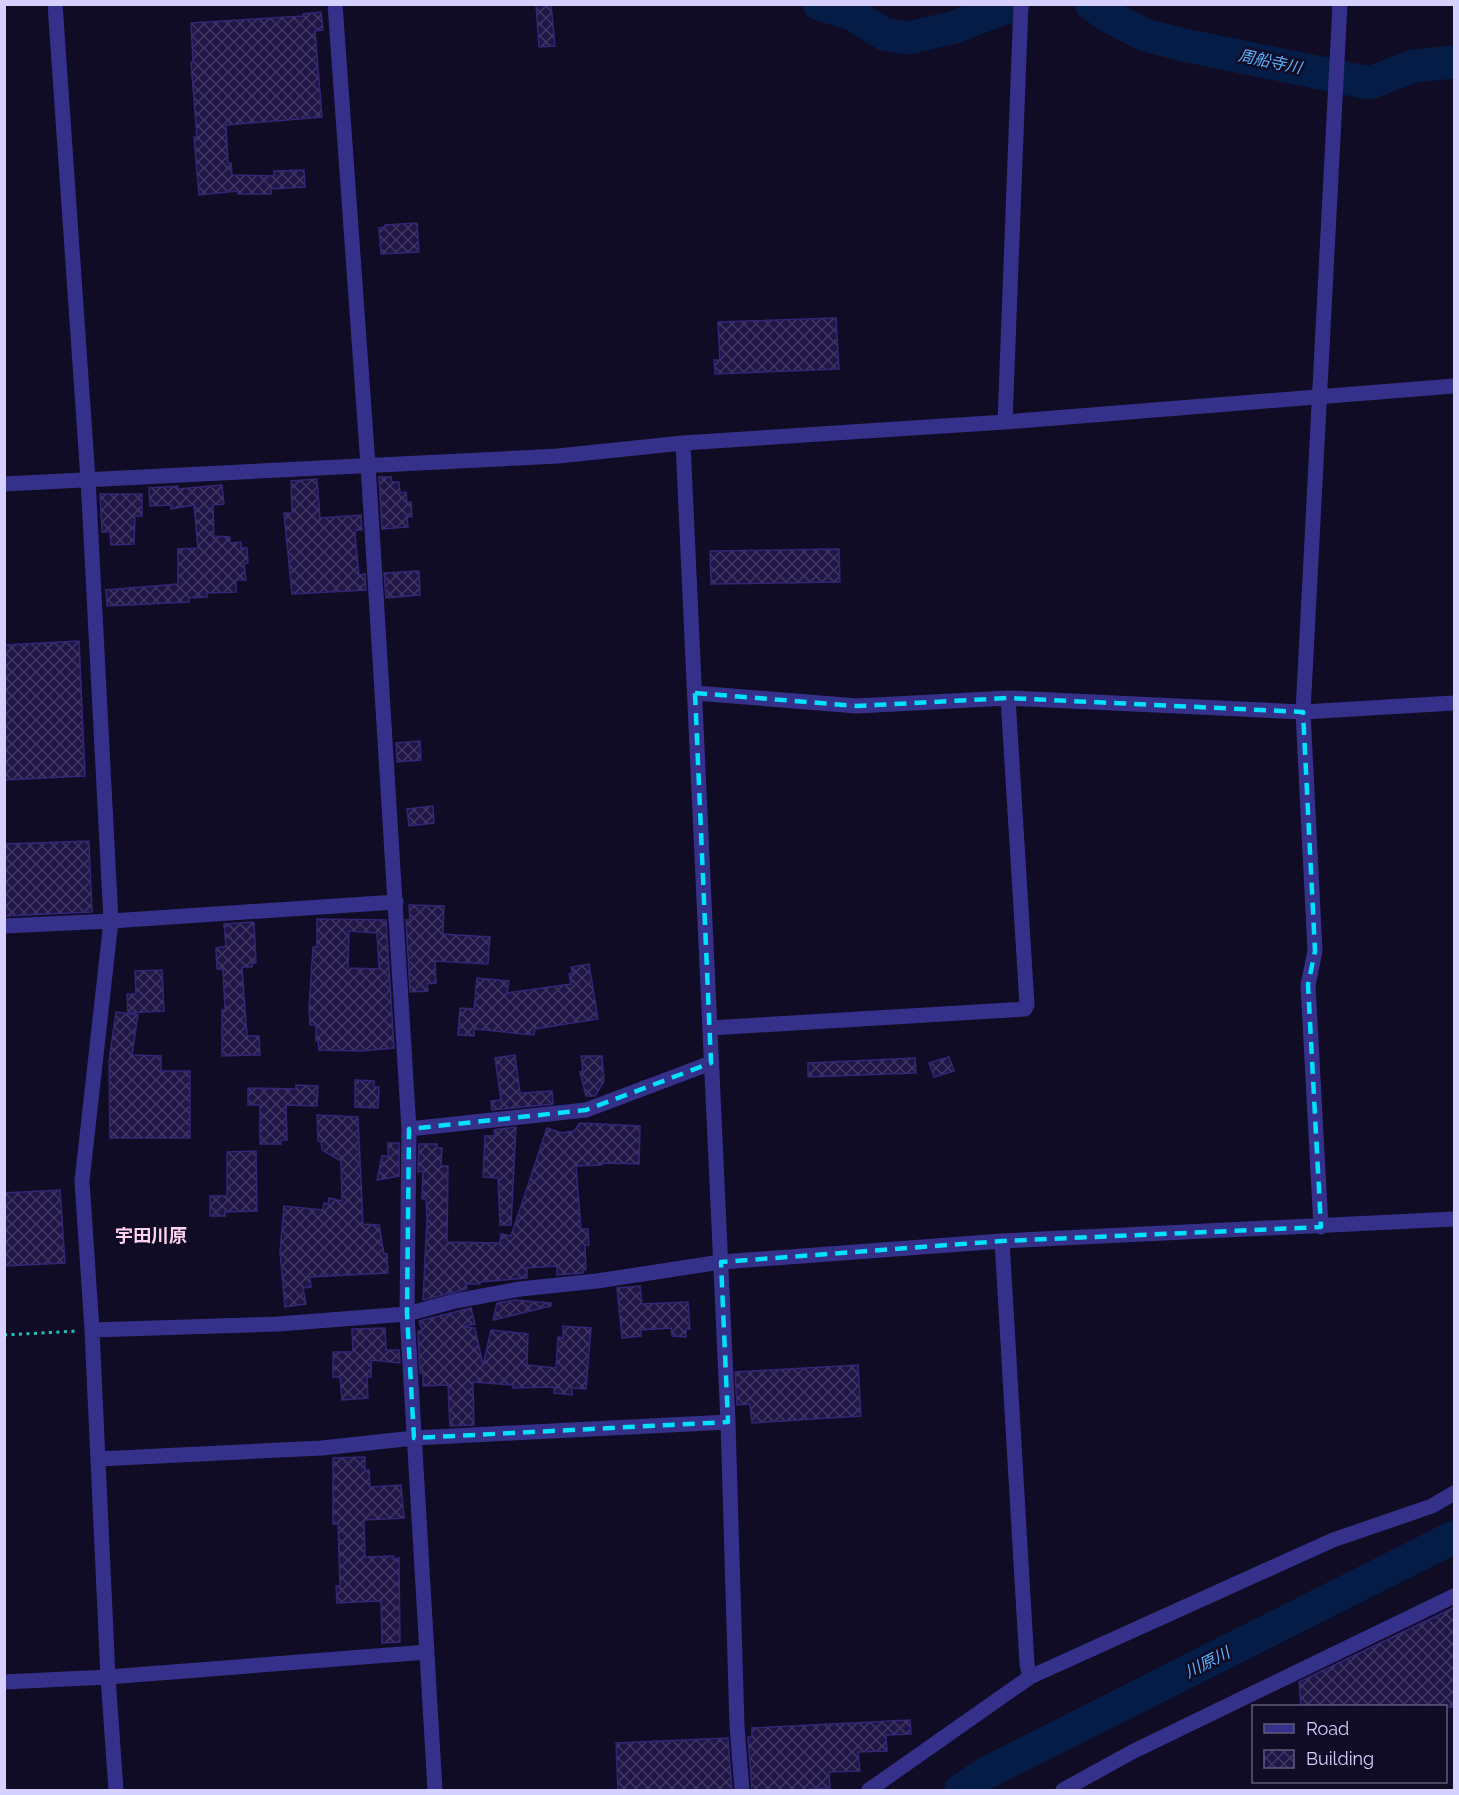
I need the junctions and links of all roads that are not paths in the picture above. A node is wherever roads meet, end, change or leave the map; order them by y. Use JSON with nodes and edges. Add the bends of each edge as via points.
{"nodes":[{"id":1,"x":55,"y":4,"type":"edge"},
{"id":2,"x":335,"y":4,"type":"edge"},
{"id":3,"x":1340,"y":4,"type":"edge"},
{"id":4,"x":1021,"y":10,"type":"edge"},
{"id":5,"x":1455,"y":386,"type":"edge"},
{"id":6,"x":1318,"y":397,"type":"junction"},
{"id":7,"x":1005,"y":422,"type":"junction"},
{"id":8,"x":683,"y":443,"type":"junction"},
{"id":9,"x":368,"y":465,"type":"junction"},
{"id":10,"x":88,"y":479,"type":"junction"},
{"id":11,"x":4,"y":484,"type":"edge"},
{"id":12,"x":695,"y":693,"type":"junction"},
{"id":13,"x":1008,"y":698,"type":"junction"},
{"id":14,"x":1455,"y":703,"type":"edge"},
{"id":15,"x":1303,"y":712,"type":"junction"},
{"id":16,"x":396,"y":902,"type":"junction"},
{"id":17,"x":111,"y":921,"type":"junction"},
{"id":18,"x":4,"y":926,"type":"edge"},
{"id":19,"x":710,"y":1028,"type":"junction"},
{"id":20,"x":711,"y":1063,"type":"junction"},
{"id":21,"x":409,"y":1129,"type":"junction"},
{"id":22,"x":1455,"y":1219,"type":"edge"},
{"id":23,"x":1321,"y":1227,"type":"junction"},
{"id":24,"x":1002,"y":1241,"type":"junction"},
{"id":25,"x":721,"y":1262,"type":"junction"},
{"id":26,"x":407,"y":1314,"type":"junction"},
{"id":27,"x":92,"y":1330,"type":"junction"},
{"id":28,"x":728,"y":1422,"type":"junction"},
{"id":29,"x":414,"y":1438,"type":"junction"},
{"id":30,"x":98,"y":1459,"type":"junction"},
{"id":31,"x":1455,"y":1493,"type":"edge"},
{"id":32,"x":1455,"y":1596,"type":"edge"},
{"id":33,"x":427,"y":1652,"type":"junction"},
{"id":34,"x":108,"y":1677,"type":"junction"},
{"id":35,"x":1030,"y":1677,"type":"junction"},
{"id":36,"x":4,"y":1682,"type":"edge"},
{"id":37,"x":116,"y":1791,"type":"edge"},
{"id":38,"x":435,"y":1791,"type":"edge"},
{"id":39,"x":742,"y":1791,"type":"edge"},
{"id":40,"x":869,"y":1791,"type":"edge"},
{"id":41,"x":1063,"y":1791,"type":"edge"}],
"edges":[{"from":1,"to":10,"type":"street"},
{"from":2,"to":9,"type":"street"},
{"from":3,"to":6,"type":"street"},
{"from":4,"to":7,"type":"street"},
{"from":5,"to":6,"type":"street"},
{"from":6,"to":7,"type":"street"},
{"from":6,"to":15,"type":"street"},
{"from":7,"to":8,"type":"street"},
{"from":8,"to":9,"type":"street","via":[[558,456]]},
{"from":8,"to":12,"type":"street"},
{"from":9,"to":10,"type":"street"},
{"from":9,"to":16,"type":"street"},
{"from":10,"to":11,"type":"street"},
{"from":10,"to":17,"type":"street"},
{"from":12,"to":13,"type":"street","via":[[856,706]]},
{"from":12,"to":19,"type":"street"},
{"from":13,"to":15,"type":"street"},
{"from":13,"to":19,"type":"street","via":[[1025,1009]]},
{"from":14,"to":15,"type":"street"},
{"from":15,"to":23,"type":"street","via":[[1316,951],[1308,985]]},
{"from":16,"to":17,"type":"street"},
{"from":16,"to":21,"type":"street"},
{"from":17,"to":18,"type":"street"},
{"from":17,"to":27,"type":"street","via":[[82,1181]]},
{"from":19,"to":20,"type":"street"},
{"from":20,"to":21,"type":"street","via":[[586,1110]]},
{"from":20,"to":25,"type":"street"},
{"from":21,"to":26,"type":"street"},
{"from":22,"to":23,"type":"street"},
{"from":23,"to":24,"type":"street"},
{"from":24,"to":25,"type":"street"},
{"from":24,"to":35,"type":"street"},
{"from":25,"to":26,"type":"street","via":[[520,1289]]},
{"from":25,"to":28,"type":"street"},
{"from":26,"to":27,"type":"street","via":[[278,1324]]},
{"from":26,"to":29,"type":"street"},
{"from":27,"to":30,"type":"street"},
{"from":28,"to":29,"type":"street"},
{"from":28,"to":39,"type":"street"},
{"from":29,"to":30,"type":"street","via":[[322,1448]]},
{"from":29,"to":33,"type":"street"},
{"from":30,"to":34,"type":"street"},
{"from":31,"to":35,"type":"street","via":[[1432,1506],[1333,1540]]},
{"from":32,"to":41,"type":"street","via":[[1132,1752]]},
{"from":33,"to":34,"type":"street"},
{"from":33,"to":38,"type":"street"},
{"from":34,"to":36,"type":"street"},
{"from":34,"to":37,"type":"street"},
{"from":35,"to":40,"type":"street"}]}
